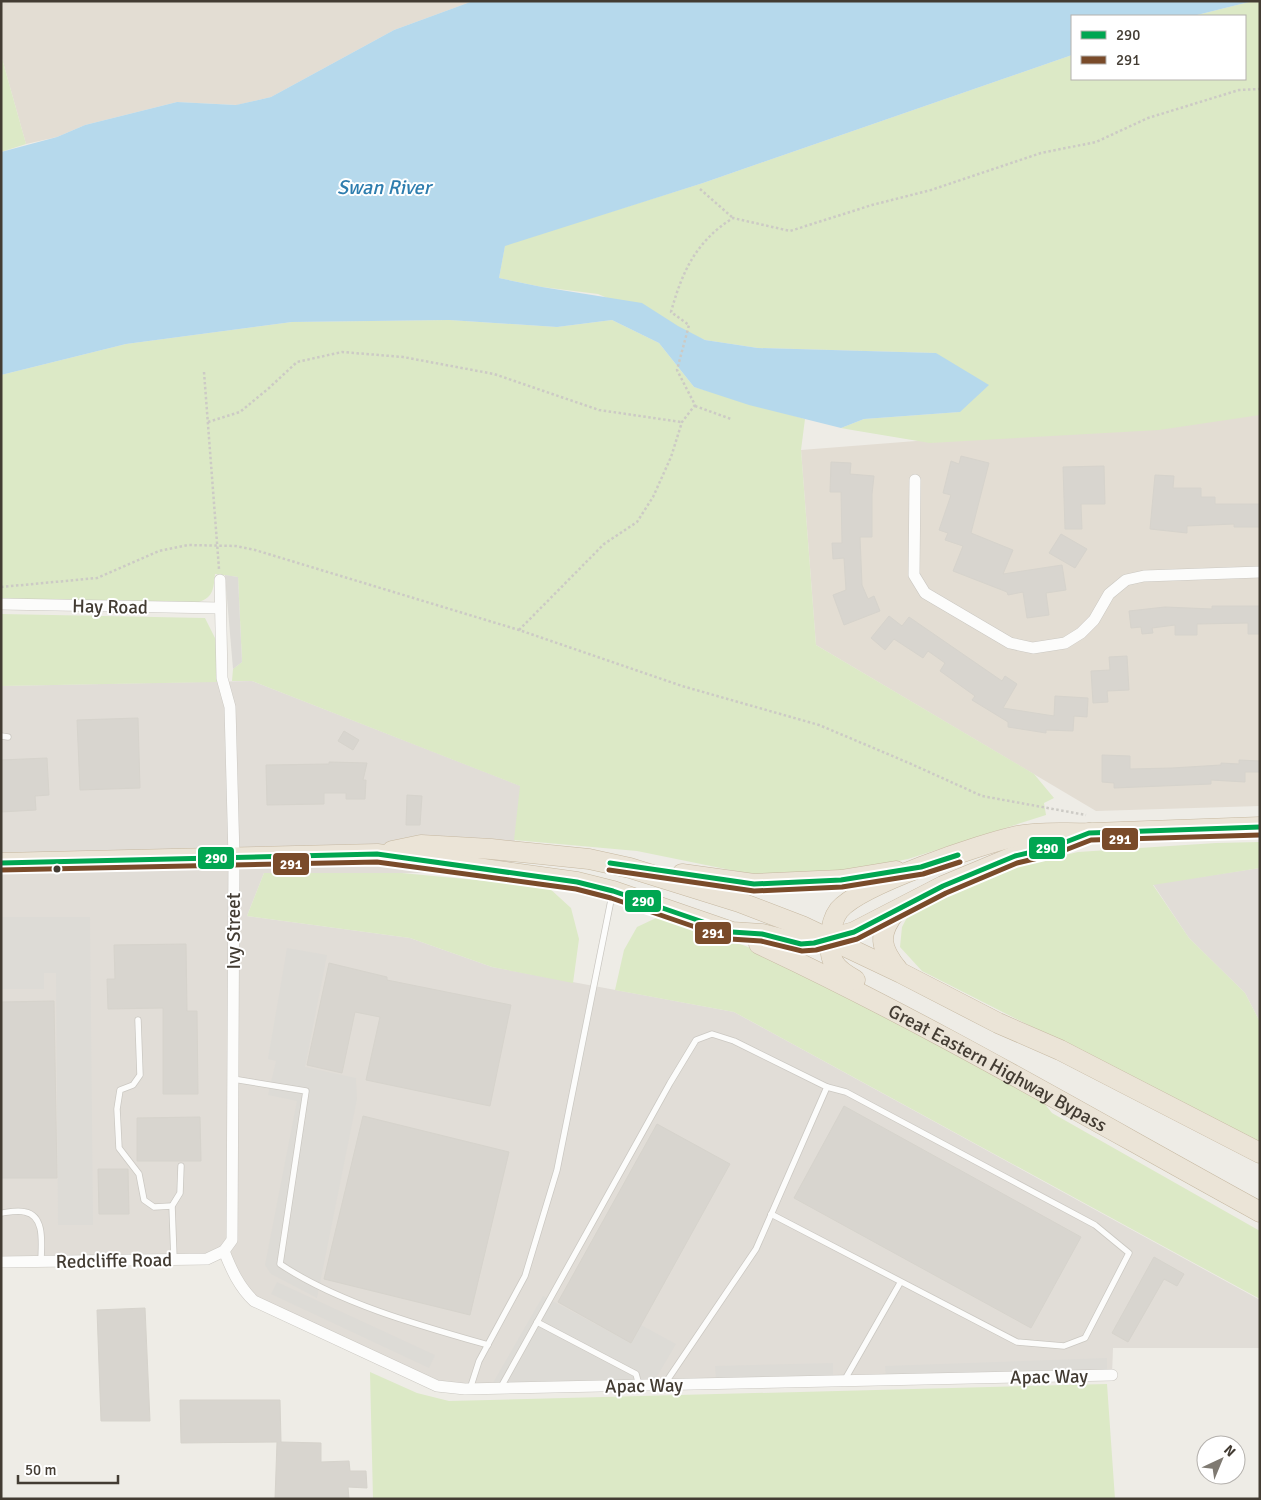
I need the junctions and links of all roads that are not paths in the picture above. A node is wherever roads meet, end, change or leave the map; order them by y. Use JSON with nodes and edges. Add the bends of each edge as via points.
{"nodes":[{"id":1,"x":915,"y":480,"type":"dead end"},
{"id":2,"x":1260,"y":572,"type":"edge"},
{"id":3,"x":220,"y":580,"type":"road end"},
{"id":4,"x":1,"y":604,"type":"edge"},
{"id":5,"x":220,"y":608,"type":"junction"},
{"id":6,"x":1090,"y":825,"type":"junction"},
{"id":7,"x":1260,"y":827,"type":"edge"},
{"id":8,"x":377,"y":854,"type":"junction"},
{"id":9,"x":234,"y":857,"type":"junction"},
{"id":10,"x":1,"y":862,"type":"edge"},
{"id":11,"x":921,"y":867,"type":"junction"},
{"id":12,"x":630,"y":868,"type":"junction"},
{"id":13,"x":613,"y":891,"type":"junction"},
{"id":14,"x":896,"y":911,"type":"junction"},
{"id":15,"x":732,"y":932,"type":"junction"},
{"id":16,"x":830,"y":940,"type":"junction"},
{"id":17,"x":901,"y":973,"type":"junction"},
{"id":18,"x":138,"y":1020,"type":"dead end"},
{"id":19,"x":908,"y":1020,"type":"junction"},
{"id":20,"x":233,"y":1079,"type":"junction"},
{"id":21,"x":827,"y":1087,"type":"junction"},
{"id":22,"x":1260,"y":1153,"type":"edge"},
{"id":23,"x":181,"y":1166,"type":"dead end"},
{"id":24,"x":172,"y":1206,"type":"junction"},
{"id":25,"x":1260,"y":1212,"type":"edge"},
{"id":26,"x":1,"y":1213,"type":"edge"},
{"id":27,"x":772,"y":1214,"type":"junction"},
{"id":28,"x":224,"y":1251,"type":"junction"},
{"id":29,"x":174,"y":1258,"type":"junction"},
{"id":30,"x":41,"y":1261,"type":"junction"},
{"id":31,"x":1,"y":1262,"type":"edge"},
{"id":32,"x":900,"y":1283,"type":"junction"},
{"id":33,"x":537,"y":1322,"type":"junction"},
{"id":34,"x":488,"y":1345,"type":"junction"},
{"id":35,"x":1112,"y":1375,"type":"dead end"},
{"id":36,"x":844,"y":1381,"type":"junction"},
{"id":37,"x":639,"y":1385,"type":"junction"},
{"id":38,"x":664,"y":1385,"type":"junction"},
{"id":39,"x":501,"y":1388,"type":"junction"},
{"id":40,"x":470,"y":1389,"type":"junction"}],
"edges":[{"from":1,"to":2,"type":"street","via":[[914,575],[925,593],[1010,643],[1033,648],[1065,643],[1094,620],[1109,594],[1126,580],[1144,576]]},
{"from":3,"to":5,"type":"street","name":"Ivy Street"},
{"from":4,"to":5,"type":"street","name":"Hay Road"},
{"from":5,"to":9,"type":"street","name":"Ivy Street","via":[[222,678],[230,707]]},
{"from":6,"to":7,"type":"highway"},
{"from":6,"to":11,"type":"highway","via":[[1017,836]]},
{"from":6,"to":14,"type":"highway","via":[[1053,847],[1015,856],[943,886]]},
{"from":8,"to":9,"type":"highway"},
{"from":8,"to":12,"type":"highway","via":[[421,845],[589,859]]},
{"from":8,"to":13,"type":"highway","via":[[577,882]]},
{"from":9,"to":10,"type":"highway"},
{"from":9,"to":20,"type":"street","name":"Ivy Street"},
{"from":11,"to":12,"type":"highway","via":[[841,880],[754,884]]},
{"from":11,"to":16,"type":"highway","via":[[858,896],[840,909],[833,920]]},
{"from":12,"to":16,"type":"highway","via":[[740,902]]},
{"from":13,"to":15,"type":"highway"},
{"from":13,"to":34,"type":"lane","via":[[557,1170],[525,1276]]},
{"from":14,"to":16,"type":"highway"},
{"from":14,"to":17,"type":"highway","via":[[884,929],[883,948]]},
{"from":15,"to":16,"type":"highway","via":[[762,934],[801,944]]},
{"from":15,"to":19,"type":"highway","name":"Great Eastern Highway Bypass","via":[[816,971]]},
{"from":16,"to":17,"type":"highway"},
{"from":16,"to":19,"type":"highway","via":[[832,964],[841,973],[901,1006]]},
{"from":17,"to":22,"type":"highway"},
{"from":18,"to":24,"type":"lane","via":[[140,1075],[133,1085],[120,1090],[117,1109],[119,1148],[139,1174],[144,1200],[154,1207]]},
{"from":19,"to":25,"type":"highway","name":"Great Eastern Highway Bypass"},
{"from":20,"to":28,"type":"street","name":"Ivy Street","via":[[233,1231],[232,1240]]},
{"from":20,"to":34,"type":"lane","via":[[306,1091],[280,1264],[302,1279],[345,1298]]},
{"from":21,"to":27,"type":"lane"},
{"from":21,"to":32,"type":"lane","via":[[846,1092],[1095,1225],[1129,1253],[1085,1338],[1064,1346],[1017,1342]]},
{"from":21,"to":33,"type":"lane","via":[[734,1041],[712,1034],[696,1040]]},
{"from":23,"to":24,"type":"lane","via":[[180,1193]]},
{"from":24,"to":29,"type":"lane"},
{"from":26,"to":30,"type":"lane","via":[[26,1212],[37,1219],[41,1226]]},
{"from":27,"to":32,"type":"lane"},
{"from":27,"to":38,"type":"lane","via":[[756,1249]]},
{"from":28,"to":29,"type":"street","name":"Redcliffe Road","via":[[207,1259]]},
{"from":28,"to":40,"type":"street","name":"Apac Way","via":[[245,1293],[254,1301],[424,1381],[438,1386]]},
{"from":29,"to":30,"type":"street","name":"Redcliffe Road"},
{"from":30,"to":31,"type":"street","name":"Redcliffe Road"},
{"from":32,"to":36,"type":"lane"},
{"from":33,"to":37,"type":"lane","via":[[636,1374]]},
{"from":33,"to":39,"type":"lane"},
{"from":34,"to":40,"type":"lane"},
{"from":35,"to":36,"type":"street","name":"Apac Way"},
{"from":36,"to":38,"type":"street","name":"Apac Way"},
{"from":37,"to":38,"type":"street","name":"Apac Way"},
{"from":37,"to":39,"type":"street","name":"Apac Way"},
{"from":39,"to":40,"type":"street","name":"Apac Way"}]}
